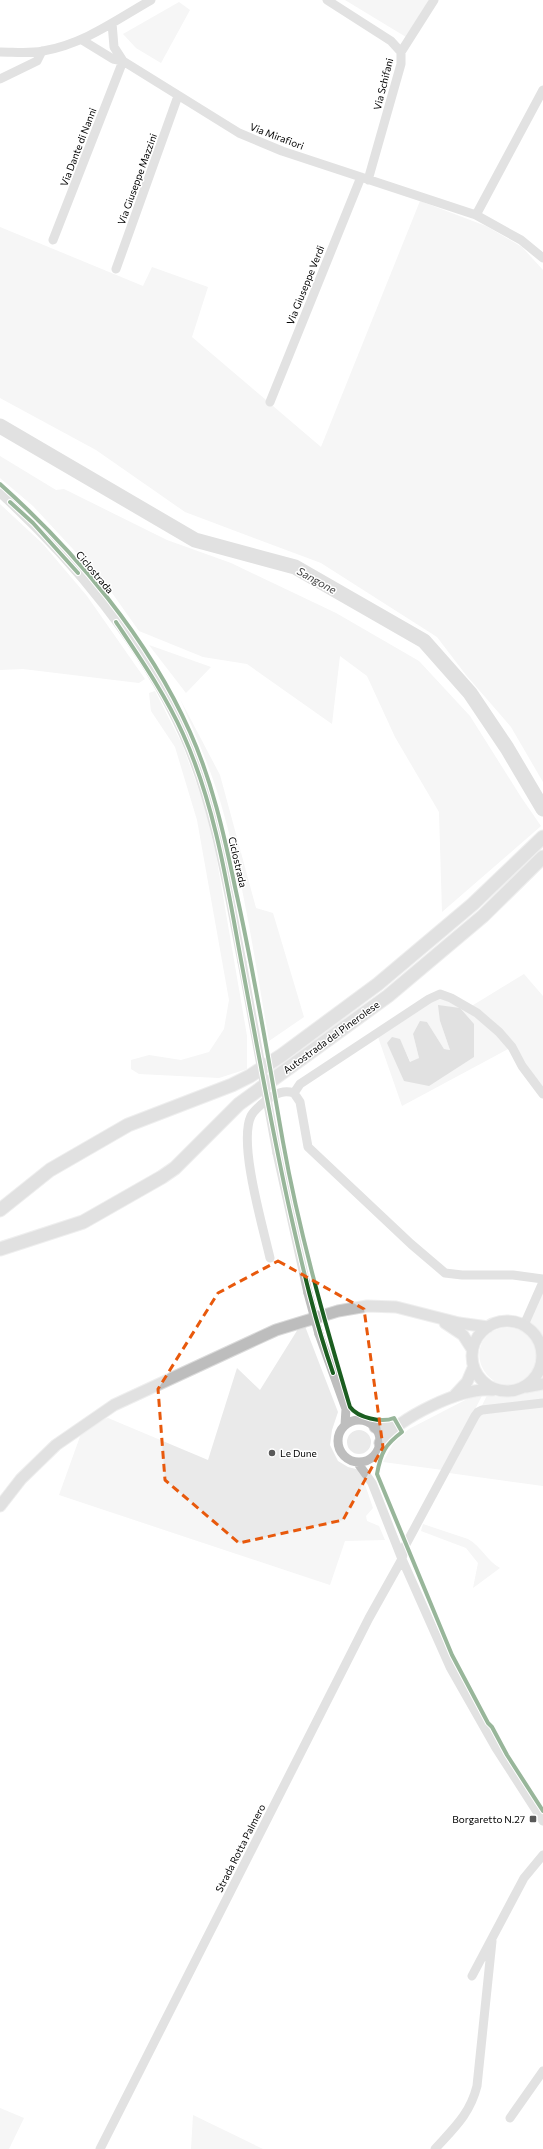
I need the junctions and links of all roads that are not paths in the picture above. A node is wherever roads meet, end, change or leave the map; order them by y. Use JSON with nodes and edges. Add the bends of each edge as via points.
{"nodes":[{"id":1,"x":151,"y":0,"type":"edge"},
{"id":2,"x":327,"y":0,"type":"edge"},
{"id":3,"x":434,"y":0,"type":"edge"},
{"id":4,"x":112,"y":23,"type":"junction"},
{"id":5,"x":82,"y":40,"type":"junction"},
{"id":6,"x":42,"y":51,"type":"junction"},
{"id":7,"x":0,"y":52,"type":"edge"},
{"id":8,"x":401,"y":52,"type":"junction"},
{"id":9,"x":123,"y":61,"type":"junction"},
{"id":10,"x":0,"y":79,"type":"edge"},
{"id":11,"x":543,"y":90,"type":"edge"},
{"id":12,"x":178,"y":96,"type":"junction"},
{"id":13,"x":364,"y":178,"type":"junction"},
{"id":14,"x":476,"y":215,"type":"junction"},
{"id":15,"x":52,"y":240,"type":"dead end"},
{"id":16,"x":543,"y":258,"type":"edge"},
{"id":17,"x":116,"y":269,"type":"dead end"},
{"id":18,"x":270,"y":402,"type":"dead end"},
{"id":19,"x":0,"y":493,"type":"edge"},
{"id":20,"x":543,"y":837,"type":"edge"},
{"id":21,"x":543,"y":857,"type":"edge"},
{"id":22,"x":294,"y":1092,"type":"junction"},
{"id":23,"x":543,"y":1094,"type":"edge"},
{"id":24,"x":0,"y":1210,"type":"edge"},
{"id":25,"x":0,"y":1249,"type":"edge"},
{"id":26,"x":270,"y":1258,"type":"dead end"},
{"id":27,"x":543,"y":1279,"type":"edge"},
{"id":28,"x":543,"y":1282,"type":"edge"},
{"id":29,"x":425,"y":1313,"type":"junction"},
{"id":30,"x":524,"y":1325,"type":"junction"},
{"id":31,"x":488,"y":1326,"type":"junction"},
{"id":32,"x":472,"y":1349,"type":"junction"},
{"id":33,"x":542,"y":1359,"type":"edge"},
{"id":34,"x":473,"y":1368,"type":"junction"},
{"id":35,"x":543,"y":1384,"type":"edge"},
{"id":36,"x":524,"y":1388,"type":"junction"},
{"id":37,"x":498,"y":1391,"type":"junction"},
{"id":38,"x":454,"y":1395,"type":"junction"},
{"id":39,"x":543,"y":1403,"type":"edge"},
{"id":40,"x":346,"y":1409,"type":"junction"},
{"id":41,"x":356,"y":1420,"type":"junction"},
{"id":42,"x":346,"y":1425,"type":"junction"},
{"id":43,"x":398,"y":1425,"type":"junction"},
{"id":44,"x":375,"y":1427,"type":"junction"},
{"id":45,"x":380,"y":1443,"type":"junction"},
{"id":46,"x":372,"y":1458,"type":"junction"},
{"id":47,"x":357,"y":1462,"type":"junction"},
{"id":48,"x":372,"y":1483,"type":"junction"},
{"id":49,"x":0,"y":1506,"type":"edge"},
{"id":50,"x":402,"y":1559,"type":"junction"},
{"id":51,"x":543,"y":1821,"type":"edge"},
{"id":52,"x":543,"y":1854,"type":"edge"},
{"id":53,"x":492,"y":1941,"type":"junction"},
{"id":54,"x":472,"y":1976,"type":"dead end"},
{"id":55,"x":543,"y":2071,"type":"edge"},
{"id":56,"x":540,"y":2083,"type":"edge"},
{"id":57,"x":510,"y":2118,"type":"dead end"},
{"id":58,"x":100,"y":2149,"type":"edge"},
{"id":59,"x":435,"y":2149,"type":"edge"}],
"edges":[{"from":1,"to":4,"type":"street"},
{"from":2,"to":8,"type":"street","via":[[390,41]]},
{"from":3,"to":8,"type":"street","name":"Via Schifani"},
{"from":4,"to":5,"type":"street"},
{"from":4,"to":9,"type":"street","name":"Via Mirafiori","via":[[114,47]]},
{"from":5,"to":6,"type":"street"},
{"from":5,"to":9,"type":"street","via":[[113,59]]},
{"from":6,"to":7,"type":"street"},
{"from":6,"to":10,"type":"street","via":[[37,61]]},
{"from":8,"to":13,"type":"street","name":"Via Schifani","via":[[401,64]]},
{"from":9,"to":12,"type":"street","name":"Via Mirafiori"},
{"from":9,"to":15,"type":"street","name":"Via Dante di Nanni"},
{"from":11,"to":14,"type":"street"},
{"from":12,"to":13,"type":"street","name":"Via Mirafiori","via":[[224,125],[257,141]]},
{"from":12,"to":17,"type":"street","name":"Via Giuseppe Mazzini"},
{"from":13,"to":14,"type":"street","name":"Via Mirafiori"},
{"from":13,"to":18,"type":"street","name":"Via Giuseppe Verdi"},
{"from":14,"to":16,"type":"street","name":"Via Mirafiori","via":[[521,240]]},
{"from":19,"to":40,"type":"street","bridge":true,"via":[[33,523],[101,600],[154,679],[183,735],[212,820],[223,863],[277,1153],[308,1293],[319,1334]]},
{"from":20,"to":24,"type":"highway","name":"Autostrada del Pinerolese","via":[[473,904],[378,984],[312,1034],[250,1076],[128,1125],[50,1170]]},
{"from":21,"to":25,"type":"highway","name":"Autostrada del Pinerolese","via":[[483,916],[388,996],[252,1093],[175,1168],[83,1222]]},
{"from":22,"to":23,"type":"street","via":[[300,1084],[440,994],[477,1013],[498,1032],[512,1046],[522,1066]]},
{"from":22,"to":26,"type":"street","via":[[280,1092],[266,1100],[251,1116],[249,1127],[248,1154]]},
{"from":22,"to":27,"type":"street","via":[[300,1102],[308,1147],[445,1273],[513,1275]]},
{"from":28,"to":30,"type":"street"},
{"from":29,"to":31,"type":"main road","via":[[459,1323]]},
{"from":29,"to":32,"type":"main road","via":[[457,1330]]},
{"from":29,"to":49,"type":"main road","via":[[396,1307],[367,1306],[305,1319],[255,1340],[114,1405],[56,1445],[21,1479]]},
{"from":30,"to":31,"type":"main road","via":[[505,1321]]},
{"from":30,"to":33,"type":"main road","via":[[538,1339]]},
{"from":31,"to":32,"type":"main road","via":[[475,1340]]},
{"from":32,"to":34,"type":"main road"},
{"from":33,"to":36,"type":"main road","via":[[538,1372]]},
{"from":34,"to":37,"type":"main road","via":[[485,1385]]},
{"from":34,"to":38,"type":"main road","via":[[466,1382]]},
{"from":35,"to":36,"type":"main road"},
{"from":36,"to":37,"type":"main road"},
{"from":37,"to":38,"type":"main road","via":[[476,1390]]},
{"from":38,"to":43,"type":"main road"},
{"from":39,"to":50,"type":"street","name":"Strada Rotta Palmero","via":[[478,1412],[405,1546]]},
{"from":40,"to":41,"type":"street"},
{"from":40,"to":42,"type":"street"},
{"from":41,"to":42,"type":"street"},
{"from":41,"to":44,"type":"street"},
{"from":42,"to":47,"type":"street","via":[[339,1434],[339,1448],[345,1457]]},
{"from":43,"to":44,"type":"main road"},
{"from":43,"to":45,"type":"main road"},
{"from":44,"to":45,"type":"street"},
{"from":45,"to":46,"type":"street"},
{"from":46,"to":47,"type":"street"},
{"from":46,"to":48,"type":"street"},
{"from":47,"to":48,"type":"street"},
{"from":48,"to":50,"type":"street"},
{"from":50,"to":51,"type":"street","via":[[450,1666],[496,1748]]},
{"from":50,"to":58,"type":"street","name":"Strada Rotta Palmero","via":[[368,1618]]},
{"from":52,"to":53,"type":"street","via":[[524,1878]]},
{"from":53,"to":54,"type":"street"},
{"from":53,"to":59,"type":"street","via":[[473,2101],[468,2111]]},
{"from":55,"to":56,"type":"street"},
{"from":56,"to":57,"type":"street"}]}
